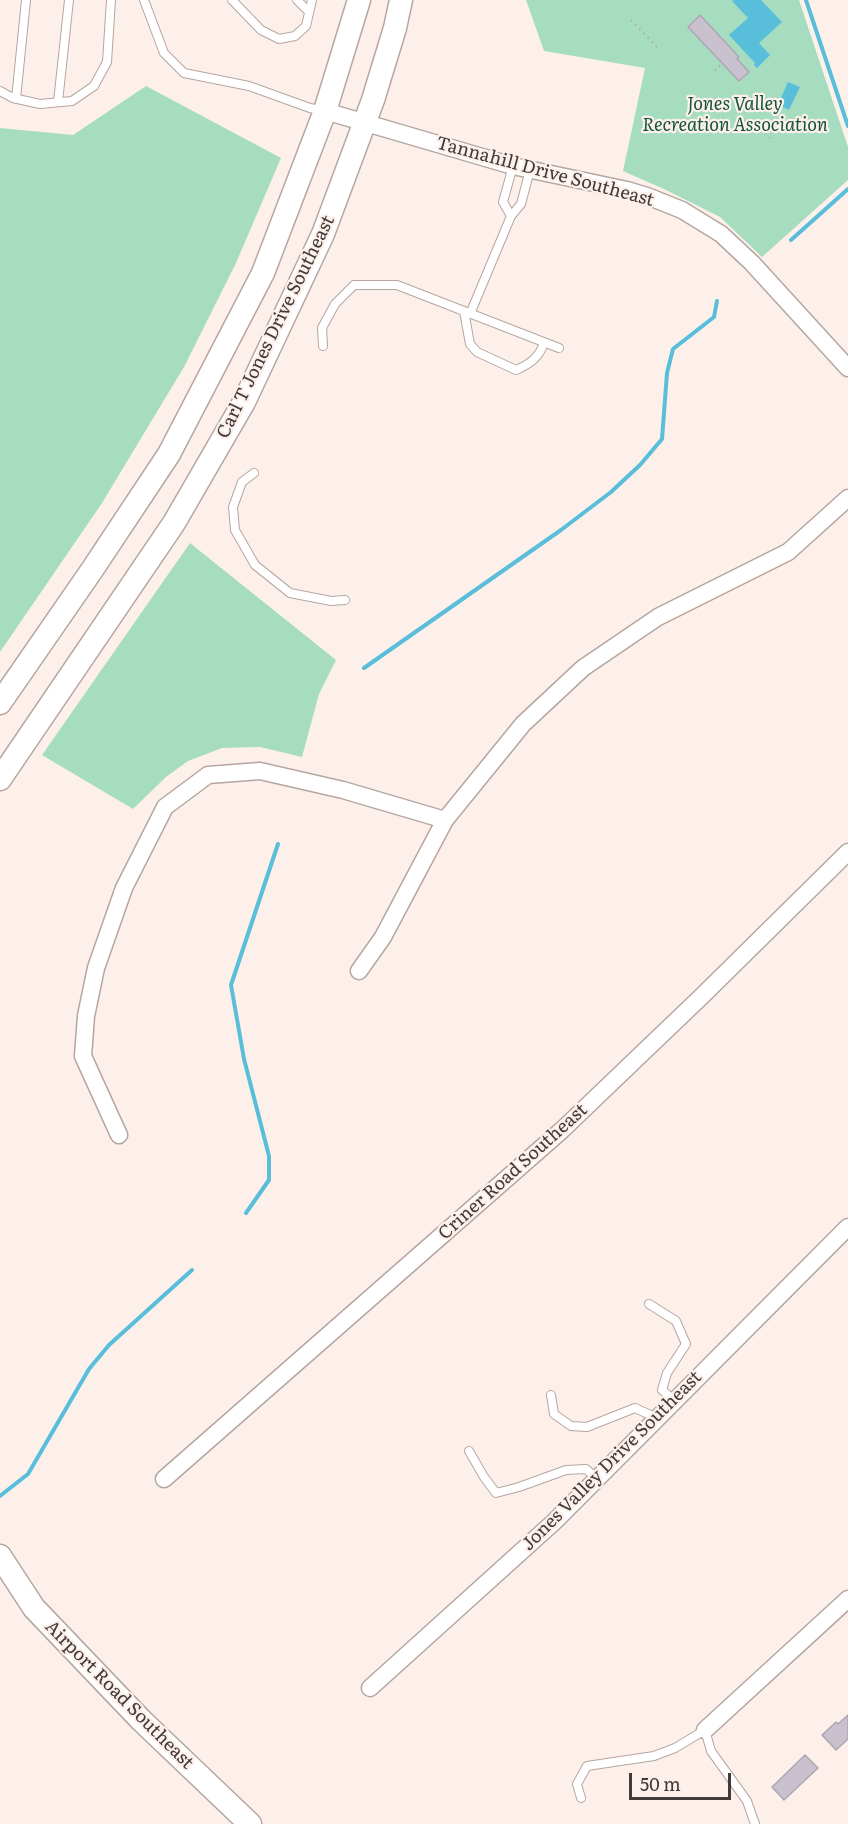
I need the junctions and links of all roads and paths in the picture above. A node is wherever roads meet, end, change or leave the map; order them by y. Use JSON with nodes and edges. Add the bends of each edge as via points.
{"nodes":[{"id":1,"x":26,"y":0,"type":"edge"},
{"id":2,"x":69,"y":0,"type":"edge"},
{"id":3,"x":111,"y":0,"type":"edge"},
{"id":4,"x":144,"y":0,"type":"edge"},
{"id":5,"x":232,"y":0,"type":"edge"},
{"id":6,"x":297,"y":0,"type":"edge"},
{"id":7,"x":312,"y":0,"type":"edge"},
{"id":8,"x":359,"y":0,"type":"edge"},
{"id":9,"x":401,"y":0,"type":"edge"},
{"id":10,"x":309,"y":12,"type":"junction"},
{"id":11,"x":631,"y":20,"type":"dead end"},
{"id":12,"x":660,"y":50,"type":"dead end"},
{"id":13,"x":722,"y":63,"type":"dead end"},
{"id":14,"x":715,"y":70,"type":"dead end"},
{"id":15,"x":0,"y":91,"type":"edge"},
{"id":16,"x":16,"y":99,"type":"junction"},
{"id":17,"x":58,"y":102,"type":"junction"},
{"id":18,"x":325,"y":111,"type":"junction"},
{"id":19,"x":739,"y":119,"type":"dead end"},
{"id":20,"x":366,"y":123,"type":"junction"},
{"id":21,"x":774,"y":141,"type":"dead end"},
{"id":22,"x":513,"y":166,"type":"junction"},
{"id":23,"x":530,"y":170,"type":"junction"},
{"id":24,"x":511,"y":216,"type":"junction"},
{"id":25,"x":467,"y":312,"type":"junction"},
{"id":26,"x":544,"y":342,"type":"junction"},
{"id":27,"x":323,"y":346,"type":"dead end"},
{"id":28,"x":559,"y":348,"type":"dead end"},
{"id":29,"x":848,"y":368,"type":"edge"},
{"id":30,"x":254,"y":473,"type":"dead end"},
{"id":31,"x":848,"y":498,"type":"edge"},
{"id":32,"x":345,"y":600,"type":"dead end"},
{"id":33,"x":0,"y":703,"type":"edge"},
{"id":34,"x":0,"y":779,"type":"edge"},
{"id":35,"x":445,"y":820,"type":"junction"},
{"id":36,"x":848,"y":852,"type":"edge"},
{"id":37,"x":359,"y":971,"type":"dead end"},
{"id":38,"x":119,"y":1135,"type":"dead end"},
{"id":39,"x":848,"y":1227,"type":"edge"},
{"id":40,"x":649,"y":1304,"type":"dead end"},
{"id":41,"x":551,"y":1395,"type":"dead end"},
{"id":42,"x":674,"y":1401,"type":"junction"},
{"id":43,"x":657,"y":1418,"type":"junction"},
{"id":44,"x":469,"y":1451,"type":"dead end"},
{"id":45,"x":164,"y":1479,"type":"dead end"},
{"id":46,"x":597,"y":1479,"type":"junction"},
{"id":47,"x":0,"y":1556,"type":"edge"},
{"id":48,"x":848,"y":1599,"type":"edge"},
{"id":49,"x":370,"y":1688,"type":"dead end"},
{"id":50,"x":705,"y":1730,"type":"junction"},
{"id":51,"x":581,"y":1798,"type":"dead end"},
{"id":52,"x":250,"y":1824,"type":"edge"},
{"id":53,"x":755,"y":1824,"type":"edge"}],
"edges":[{"from":1,"to":16,"type":"lane"},
{"from":2,"to":17,"type":"lane"},
{"from":3,"to":17,"type":"lane","via":[[107,62],[94,86],[72,101]]},
{"from":4,"to":18,"type":"lane","via":[[164,52],[184,73],[249,86]]},
{"from":5,"to":10,"type":"lane","via":[[261,30],[279,39],[295,36],[306,26]]},
{"from":6,"to":10,"type":"lane"},
{"from":7,"to":10,"type":"lane"},
{"from":8,"to":18,"type":"main road","name":"Carl T Jones Drive Southeast"},
{"from":9,"to":20,"type":"main road","name":"Carl T Jones Drive Southeast"},
{"from":11,"to":12,"type":"path"},
{"from":13,"to":14,"type":"path"},
{"from":15,"to":16,"type":"lane"},
{"from":16,"to":17,"type":"lane","via":[[40,104]]},
{"from":18,"to":20,"type":"street","name":"Tannahill Drive Southeast"},
{"from":18,"to":33,"type":"main road","name":"Carl T Jones Drive Southeast","via":[[263,273],[169,454]]},
{"from":19,"to":21,"type":"path","via":[[750,122]]},
{"from":20,"to":22,"type":"street","name":"Tannahill Drive Southeast"},
{"from":20,"to":34,"type":"main road","name":"Carl T Jones Drive Southeast","via":[[323,234],[244,402],[174,523]]},
{"from":22,"to":23,"type":"street","name":"Tannahill Drive Southeast"},
{"from":22,"to":24,"type":"lane","via":[[502,202]]},
{"from":23,"to":24,"type":"lane","via":[[521,204]]},
{"from":23,"to":29,"type":"street","name":"Tannahill Drive Southeast","via":[[646,195],[682,210],[721,234]]},
{"from":24,"to":25,"type":"lane"},
{"from":25,"to":26,"type":"lane"},
{"from":25,"to":26,"type":"lane","via":[[470,344],[477,352],[516,370],[530,364]]},
{"from":25,"to":27,"type":"lane","via":[[397,285],[354,285],[335,304],[322,328]]},
{"from":26,"to":28,"type":"lane"},
{"from":30,"to":32,"type":"lane","via":[[242,482],[233,507],[235,530],[255,565],[290,593]]},
{"from":31,"to":35,"type":"street","via":[[788,552],[658,617],[583,668],[523,724]]},
{"from":35,"to":37,"type":"street","via":[[383,937]]},
{"from":35,"to":38,"type":"street","via":[[261,771],[208,775],[165,807],[124,888],[96,968],[86,1016],[84,1056]]},
{"from":36,"to":45,"type":"street","name":"Criner Road Southeast","via":[[562,1130]]},
{"from":39,"to":42,"type":"street","name":"Jones Valley Drive Southeast"},
{"from":40,"to":42,"type":"lane","via":[[676,1321],[686,1344],[667,1373],[662,1390]]},
{"from":41,"to":43,"type":"lane","via":[[554,1414],[571,1426],[587,1427],[634,1408]]},
{"from":42,"to":43,"type":"street","name":"Jones Valley Drive Southeast"},
{"from":43,"to":46,"type":"street","name":"Jones Valley Drive Southeast"},
{"from":44,"to":46,"type":"lane","via":[[496,1493],[566,1470],[586,1469]]},
{"from":46,"to":49,"type":"street","name":"Jones Valley Drive Southeast"},
{"from":47,"to":52,"type":"main road","name":"Airport Road Southeast","via":[[34,1608],[141,1720]]},
{"from":48,"to":50,"type":"street"},
{"from":50,"to":51,"type":"lane","via":[[654,1756],[587,1766],[577,1784]]},
{"from":50,"to":53,"type":"lane","via":[[711,1751],[747,1801]]}]}
